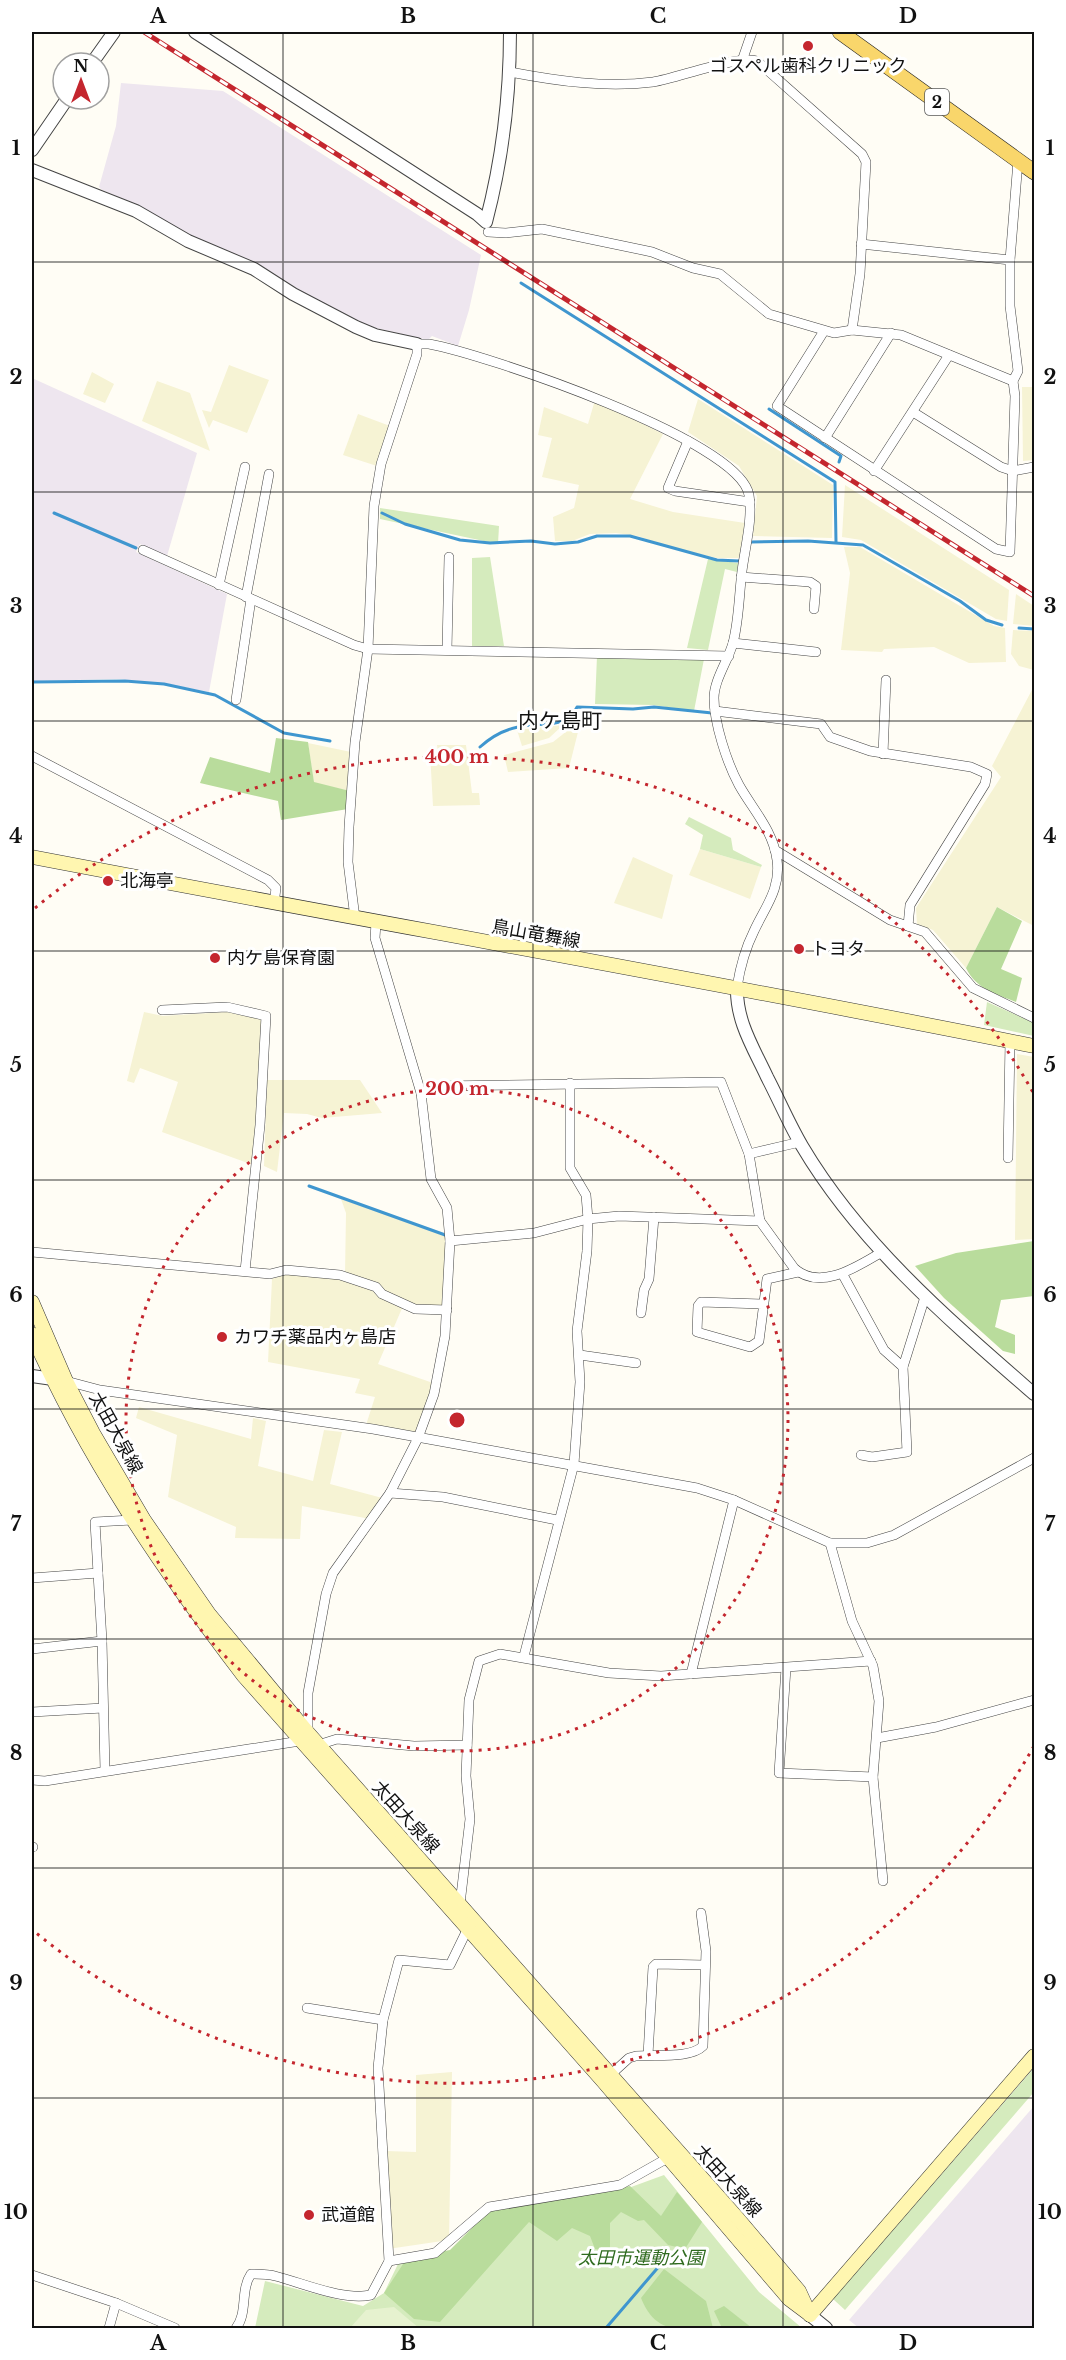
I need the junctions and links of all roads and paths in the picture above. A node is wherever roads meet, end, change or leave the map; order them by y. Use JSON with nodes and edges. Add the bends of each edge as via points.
{"nodes":[{"id":1,"x":114,"y":32,"type":"edge"},
{"id":2,"x":510,"y":32,"type":"edge"},
{"id":3,"x":753,"y":32,"type":"edge"},
{"id":4,"x":840,"y":32,"type":"edge"},
{"id":5,"x":200,"y":33,"type":"edge"},
{"id":6,"x":101,"y":51,"type":"edge"},
{"id":7,"x":742,"y":61,"type":"junction"},
{"id":8,"x":510,"y":72,"type":"junction"},
{"id":9,"x":59,"y":111,"type":"edge"},
{"id":10,"x":32,"y":150,"type":"edge"},
{"id":11,"x":1018,"y":160,"type":"junction"},
{"id":12,"x":32,"y":170,"type":"edge"},
{"id":13,"x":1035,"y":172,"type":"edge"},
{"id":14,"x":488,"y":232,"type":"dead end"},
{"id":15,"x":861,"y":244,"type":"junction"},
{"id":16,"x":1010,"y":260,"type":"junction"},
{"id":17,"x":852,"y":330,"type":"junction"},
{"id":18,"x":824,"y":331,"type":"junction"},
{"id":19,"x":891,"y":333,"type":"junction"},
{"id":20,"x":417,"y":344,"type":"junction"},
{"id":21,"x":949,"y":356,"type":"junction"},
{"id":22,"x":1013,"y":381,"type":"junction"},
{"id":23,"x":913,"y":412,"type":"junction"},
{"id":24,"x":825,"y":438,"type":"junction"},
{"id":25,"x":688,"y":441,"type":"junction"},
{"id":26,"x":245,"y":466,"type":"dead end"},
{"id":27,"x":1035,"y":467,"type":"edge"},
{"id":28,"x":874,"y":471,"type":"junction"},
{"id":29,"x":1013,"y":471,"type":"junction"},
{"id":30,"x":269,"y":474,"type":"dead end"},
{"id":31,"x":750,"y":502,"type":"junction"},
{"id":32,"x":143,"y":550,"type":"dead end"},
{"id":33,"x":448,"y":557,"type":"dead end"},
{"id":34,"x":741,"y":577,"type":"junction"},
{"id":35,"x":219,"y":585,"type":"junction"},
{"id":36,"x":249,"y":598,"type":"junction"},
{"id":37,"x":814,"y":609,"type":"dead end"},
{"id":38,"x":733,"y":643,"type":"junction"},
{"id":39,"x":368,"y":649,"type":"junction"},
{"id":40,"x":447,"y":650,"type":"junction"},
{"id":41,"x":816,"y":652,"type":"dead end"},
{"id":42,"x":729,"y":656,"type":"junction"},
{"id":43,"x":886,"y":680,"type":"dead end"},
{"id":44,"x":236,"y":700,"type":"dead end"},
{"id":45,"x":715,"y":711,"type":"junction"},
{"id":46,"x":884,"y":754,"type":"junction"},
{"id":47,"x":32,"y":756,"type":"edge"},
{"id":48,"x":775,"y":850,"type":"junction"},
{"id":49,"x":32,"y":857,"type":"edge"},
{"id":50,"x":274,"y":904,"type":"junction"},
{"id":51,"x":355,"y":918,"type":"junction"},
{"id":52,"x":376,"y":923,"type":"junction"},
{"id":53,"x":908,"y":926,"type":"junction"},
{"id":54,"x":737,"y":987,"type":"junction"},
{"id":55,"x":162,"y":1010,"type":"dead end"},
{"id":56,"x":1035,"y":1018,"type":"edge"},
{"id":57,"x":1010,"y":1041,"type":"junction"},
{"id":58,"x":1035,"y":1046,"type":"edge"},
{"id":59,"x":570,"y":1083,"type":"junction"},
{"id":60,"x":421,"y":1093,"type":"junction"},
{"id":61,"x":800,"y":1142,"type":"junction"},
{"id":62,"x":749,"y":1154,"type":"junction"},
{"id":63,"x":1008,"y":1158,"type":"dead end"},
{"id":64,"x":654,"y":1217,"type":"junction"},
{"id":65,"x":588,"y":1219,"type":"junction"},
{"id":66,"x":760,"y":1221,"type":"junction"},
{"id":67,"x":450,"y":1241,"type":"junction"},
{"id":68,"x":32,"y":1252,"type":"edge"},
{"id":69,"x":882,"y":1252,"type":"junction"},
{"id":70,"x":246,"y":1271,"type":"junction"},
{"id":71,"x":798,"y":1272,"type":"junction"},
{"id":72,"x":843,"y":1275,"type":"junction"},
{"id":73,"x":925,"y":1297,"type":"junction"},
{"id":74,"x":32,"y":1302,"type":"edge"},
{"id":75,"x":762,"y":1304,"type":"junction"},
{"id":76,"x":447,"y":1310,"type":"junction"},
{"id":77,"x":641,"y":1313,"type":"dead end"},
{"id":78,"x":32,"y":1334,"type":"edge"},
{"id":79,"x":580,"y":1355,"type":"junction"},
{"id":80,"x":636,"y":1363,"type":"dead end"},
{"id":81,"x":903,"y":1367,"type":"junction"},
{"id":82,"x":32,"y":1376,"type":"edge"},
{"id":83,"x":51,"y":1378,"type":"junction"},
{"id":84,"x":66,"y":1381,"type":"junction"},
{"id":85,"x":1035,"y":1394,"type":"edge"},
{"id":86,"x":418,"y":1438,"type":"junction"},
{"id":87,"x":861,"y":1455,"type":"dead end"},
{"id":88,"x":1035,"y":1458,"type":"edge"},
{"id":89,"x":574,"y":1464,"type":"junction"},
{"id":90,"x":390,"y":1493,"type":"junction"},
{"id":91,"x":734,"y":1500,"type":"junction"},
{"id":92,"x":132,"y":1520,"type":"junction"},
{"id":93,"x":557,"y":1520,"type":"junction"},
{"id":94,"x":830,"y":1543,"type":"junction"},
{"id":95,"x":98,"y":1573,"type":"junction"},
{"id":96,"x":32,"y":1578,"type":"edge"},
{"id":97,"x":102,"y":1641,"type":"junction"},
{"id":98,"x":32,"y":1649,"type":"edge"},
{"id":99,"x":524,"y":1656,"type":"junction"},
{"id":100,"x":871,"y":1661,"type":"junction"},
{"id":101,"x":786,"y":1668,"type":"junction"},
{"id":102,"x":691,"y":1674,"type":"junction"},
{"id":103,"x":1035,"y":1700,"type":"edge"},
{"id":104,"x":103,"y":1708,"type":"junction"},
{"id":105,"x":32,"y":1712,"type":"edge"},
{"id":106,"x":304,"y":1737,"type":"junction"},
{"id":107,"x":878,"y":1738,"type":"junction"},
{"id":108,"x":318,"y":1745,"type":"junction"},
{"id":109,"x":467,"y":1745,"type":"junction"},
{"id":110,"x":105,"y":1771,"type":"junction"},
{"id":111,"x":873,"y":1776,"type":"junction"},
{"id":112,"x":32,"y":1780,"type":"edge"},
{"id":113,"x":883,"y":1881,"type":"dead end"},
{"id":114,"x":460,"y":1904,"type":"junction"},
{"id":115,"x":701,"y":1913,"type":"dead end"},
{"id":116,"x":470,"y":1916,"type":"junction"},
{"id":117,"x":469,"y":1931,"type":"junction"},
{"id":118,"x":705,"y":1965,"type":"junction"},
{"id":119,"x":307,"y":2008,"type":"dead end"},
{"id":120,"x":383,"y":2020,"type":"junction"},
{"id":121,"x":648,"y":2055,"type":"junction"},
{"id":122,"x":1035,"y":2056,"type":"edge"},
{"id":123,"x":607,"y":2078,"type":"junction"},
{"id":124,"x":673,"y":2155,"type":"junction"},
{"id":125,"x":389,"y":2261,"type":"junction"},
{"id":126,"x":32,"y":2275,"type":"edge"},
{"id":127,"x":116,"y":2303,"type":"junction"},
{"id":128,"x":810,"y":2315,"type":"junction"},
{"id":129,"x":109,"y":2328,"type":"edge"},
{"id":130,"x":175,"y":2328,"type":"edge"},
{"id":131,"x":236,"y":2328,"type":"edge"},
{"id":132,"x":826,"y":2328,"type":"edge"}],
"edges":[{"from":1,"to":6,"type":"street"},
{"from":2,"to":8,"type":"street"},
{"from":3,"to":7,"type":"street"},
{"from":4,"to":11,"type":"main road","number":"2"},
{"from":5,"to":8,"type":"street","via":[[486,222]]},
{"from":7,"to":8,"type":"street","via":[[653,82],[595,85]]},
{"from":7,"to":15,"type":"street","via":[[757,62],[862,154],[866,162]]},
{"from":9,"to":10,"type":"street"},
{"from":11,"to":13,"type":"main road","number":"2"},
{"from":11,"to":16,"type":"street"},
{"from":12,"to":20,"type":"street","via":[[136,211],[188,242],[254,269],[356,327]]},
{"from":14,"to":18,"type":"street","via":[[542,229],[652,252],[720,274],[769,314]]},
{"from":15,"to":16,"type":"street"},
{"from":15,"to":17,"type":"street"},
{"from":16,"to":22,"type":"street","via":[[1010,306],[1018,371]]},
{"from":17,"to":18,"type":"street"},
{"from":17,"to":19,"type":"street"},
{"from":18,"to":24,"type":"street","via":[[777,406]]},
{"from":19,"to":21,"type":"street"},
{"from":19,"to":24,"type":"street"},
{"from":20,"to":25,"type":"street","via":[[461,351],[586,392]]},
{"from":20,"to":39,"type":"street","via":[[381,464],[374,506]]},
{"from":21,"to":22,"type":"street"},
{"from":21,"to":23,"type":"street"},
{"from":22,"to":29,"type":"street"},
{"from":23,"to":28,"type":"street"},
{"from":23,"to":29,"type":"street"},
{"from":24,"to":28,"type":"street"},
{"from":25,"to":31,"type":"street","via":[[734,470],[749,492]]},
{"from":25,"to":31,"type":"street","via":[[668,488]]},
{"from":26,"to":35,"type":"street"},
{"from":27,"to":29,"type":"street"},
{"from":28,"to":29,"type":"street","via":[[1006,552],[1012,548]]},
{"from":30,"to":36,"type":"street"},
{"from":31,"to":34,"type":"street"},
{"from":32,"to":35,"type":"street"},
{"from":33,"to":40,"type":"street"},
{"from":34,"to":37,"type":"street","via":[[810,582],[816,586]]},
{"from":34,"to":38,"type":"street"},
{"from":35,"to":36,"type":"street"},
{"from":36,"to":39,"type":"street"},
{"from":36,"to":44,"type":"street"},
{"from":38,"to":41,"type":"street"},
{"from":38,"to":42,"type":"street"},
{"from":39,"to":40,"type":"street"},
{"from":39,"to":51,"type":"street","via":[[355,742],[349,827],[348,862]]},
{"from":40,"to":42,"type":"street"},
{"from":42,"to":45,"type":"street","via":[[714,691]]},
{"from":43,"to":46,"type":"street"},
{"from":45,"to":46,"type":"street","via":[[821,724],[830,737]]},
{"from":45,"to":48,"type":"street","via":[[738,784],[767,827]]},
{"from":46,"to":53,"type":"street","via":[[971,767],[988,777],[910,904]]},
{"from":47,"to":50,"type":"street","via":[[268,880],[276,888]]},
{"from":48,"to":53,"type":"street","via":[[890,920]]},
{"from":48,"to":54,"type":"street","via":[[776,889],[749,941]]},
{"from":49,"to":50,"type":"main road","name":"鳥山竜舞線"},
{"from":50,"to":51,"type":"main road","name":"鳥山竜舞線"},
{"from":51,"to":52,"type":"main road","name":"鳥山竜舞線"},
{"from":52,"to":54,"type":"main road","name":"鳥山竜舞線"},
{"from":52,"to":60,"type":"street","via":[[375,938]]},
{"from":53,"to":56,"type":"street","via":[[933,939],[980,993]]},
{"from":54,"to":57,"type":"main road","name":"鳥山竜舞線"},
{"from":54,"to":61,"type":"street","via":[[741,1021]]},
{"from":55,"to":70,"type":"street","via":[[227,1007],[266,1016]]},
{"from":57,"to":58,"type":"main road","name":"鳥山竜舞線"},
{"from":57,"to":63,"type":"street"},
{"from":59,"to":60,"type":"street","via":[[440,1086]]},
{"from":59,"to":62,"type":"street","via":[[721,1082]]},
{"from":59,"to":65,"type":"street","via":[[570,1168],[586,1195]]},
{"from":60,"to":67,"type":"street","via":[[431,1179],[447,1208]]},
{"from":61,"to":62,"type":"street"},
{"from":61,"to":69,"type":"street"},
{"from":62,"to":66,"type":"street"},
{"from":64,"to":65,"type":"street"},
{"from":64,"to":66,"type":"street"},
{"from":64,"to":77,"type":"street","via":[[649,1280]]},
{"from":65,"to":67,"type":"street","via":[[534,1233]]},
{"from":65,"to":79,"type":"street","via":[[577,1331]]},
{"from":66,"to":71,"type":"street"},
{"from":67,"to":76,"type":"street"},
{"from":68,"to":70,"type":"street"},
{"from":69,"to":72,"type":"street"},
{"from":69,"to":73,"type":"street"},
{"from":70,"to":76,"type":"street","via":[[340,1275],[376,1287],[382,1294],[415,1309]]},
{"from":71,"to":72,"type":"street"},
{"from":71,"to":75,"type":"street","via":[[767,1279]]},
{"from":72,"to":81,"type":"street","via":[[884,1350]]},
{"from":73,"to":81,"type":"street"},
{"from":73,"to":85,"type":"street"},
{"from":74,"to":84,"type":"main road","name":"太田大泉線"},
{"from":75,"to":75,"type":"street","via":[[756,1345],[750,1347],[697,1332],[701,1302]]},
{"from":76,"to":86,"type":"street","via":[[434,1394]]},
{"from":78,"to":83,"type":"main road","name":"太田大泉線"},
{"from":79,"to":80,"type":"street"},
{"from":79,"to":89,"type":"street"},
{"from":81,"to":87,"type":"street","via":[[907,1452]]},
{"from":82,"to":83,"type":"street"},
{"from":83,"to":84,"type":"street"},
{"from":83,"to":92,"type":"main road","name":"太田大泉線"},
{"from":84,"to":86,"type":"street","via":[[100,1390]]},
{"from":84,"to":106,"type":"main road","name":"太田大泉線","via":[[144,1520],[209,1614]]},
{"from":86,"to":89,"type":"street"},
{"from":86,"to":90,"type":"street"},
{"from":88,"to":94,"type":"street","via":[[894,1535],[867,1543]]},
{"from":89,"to":91,"type":"street","via":[[697,1488]]},
{"from":89,"to":93,"type":"street"},
{"from":90,"to":93,"type":"street","via":[[443,1497]]},
{"from":90,"to":106,"type":"street","via":[[333,1573],[308,1693]]},
{"from":91,"to":94,"type":"street"},
{"from":91,"to":102,"type":"street"},
{"from":92,"to":95,"type":"street","via":[[95,1522]]},
{"from":92,"to":106,"type":"main road","name":"太田大泉線","via":[[197,1616],[243,1675]]},
{"from":93,"to":99,"type":"street"},
{"from":94,"to":100,"type":"street","via":[[852,1621]]},
{"from":95,"to":96,"type":"street"},
{"from":95,"to":97,"type":"street"},
{"from":97,"to":98,"type":"street"},
{"from":97,"to":104,"type":"street"},
{"from":99,"to":102,"type":"street","via":[[609,1673]]},
{"from":99,"to":109,"type":"street","via":[[500,1654],[479,1661],[469,1700]]},
{"from":100,"to":101,"type":"street"},
{"from":100,"to":107,"type":"street","via":[[879,1701]]},
{"from":101,"to":102,"type":"street"},
{"from":101,"to":111,"type":"street","via":[[779,1773]]},
{"from":103,"to":107,"type":"street"},
{"from":104,"to":105,"type":"street"},
{"from":104,"to":110,"type":"street"},
{"from":106,"to":108,"type":"main road","name":"太田大泉線"},
{"from":106,"to":110,"type":"street"},
{"from":106,"to":117,"type":"main road","name":"太田大泉線"},
{"from":107,"to":111,"type":"street"},
{"from":108,"to":109,"type":"street","via":[[337,1739],[414,1746]]},
{"from":108,"to":114,"type":"main road","name":"太田大泉線"},
{"from":109,"to":114,"type":"street","via":[[470,1819]]},
{"from":110,"to":112,"type":"street"},
{"from":111,"to":113,"type":"street"},
{"from":114,"to":116,"type":"main road","name":"太田大泉線"},
{"from":115,"to":118,"type":"street"},
{"from":116,"to":117,"type":"street"},
{"from":116,"to":123,"type":"main road","name":"太田大泉線"},
{"from":117,"to":120,"type":"street","via":[[450,1965],[399,1960]]},
{"from":117,"to":123,"type":"main road","name":"太田大泉線"},
{"from":118,"to":121,"type":"street","via":[[703,2046],[698,2051]]},
{"from":118,"to":121,"type":"street","via":[[653,1967]]},
{"from":119,"to":120,"type":"street"},
{"from":120,"to":125,"type":"street","via":[[378,2068]]},
{"from":121,"to":123,"type":"street","via":[[629,2058]]},
{"from":122,"to":128,"type":"main road"},
{"from":123,"to":124,"type":"main road","name":"太田大泉線"},
{"from":124,"to":125,"type":"street","via":[[620,2185],[489,2207],[435,2253]]},
{"from":124,"to":128,"type":"main road","name":"太田大泉線","via":[[789,2299]]},
{"from":125,"to":131,"type":"street","via":[[371,2295],[360,2298],[251,2274],[246,2281],[241,2323]]},
{"from":126,"to":127,"type":"street"},
{"from":127,"to":129,"type":"street"},
{"from":127,"to":130,"type":"street"},
{"from":128,"to":132,"type":"street"}]}
